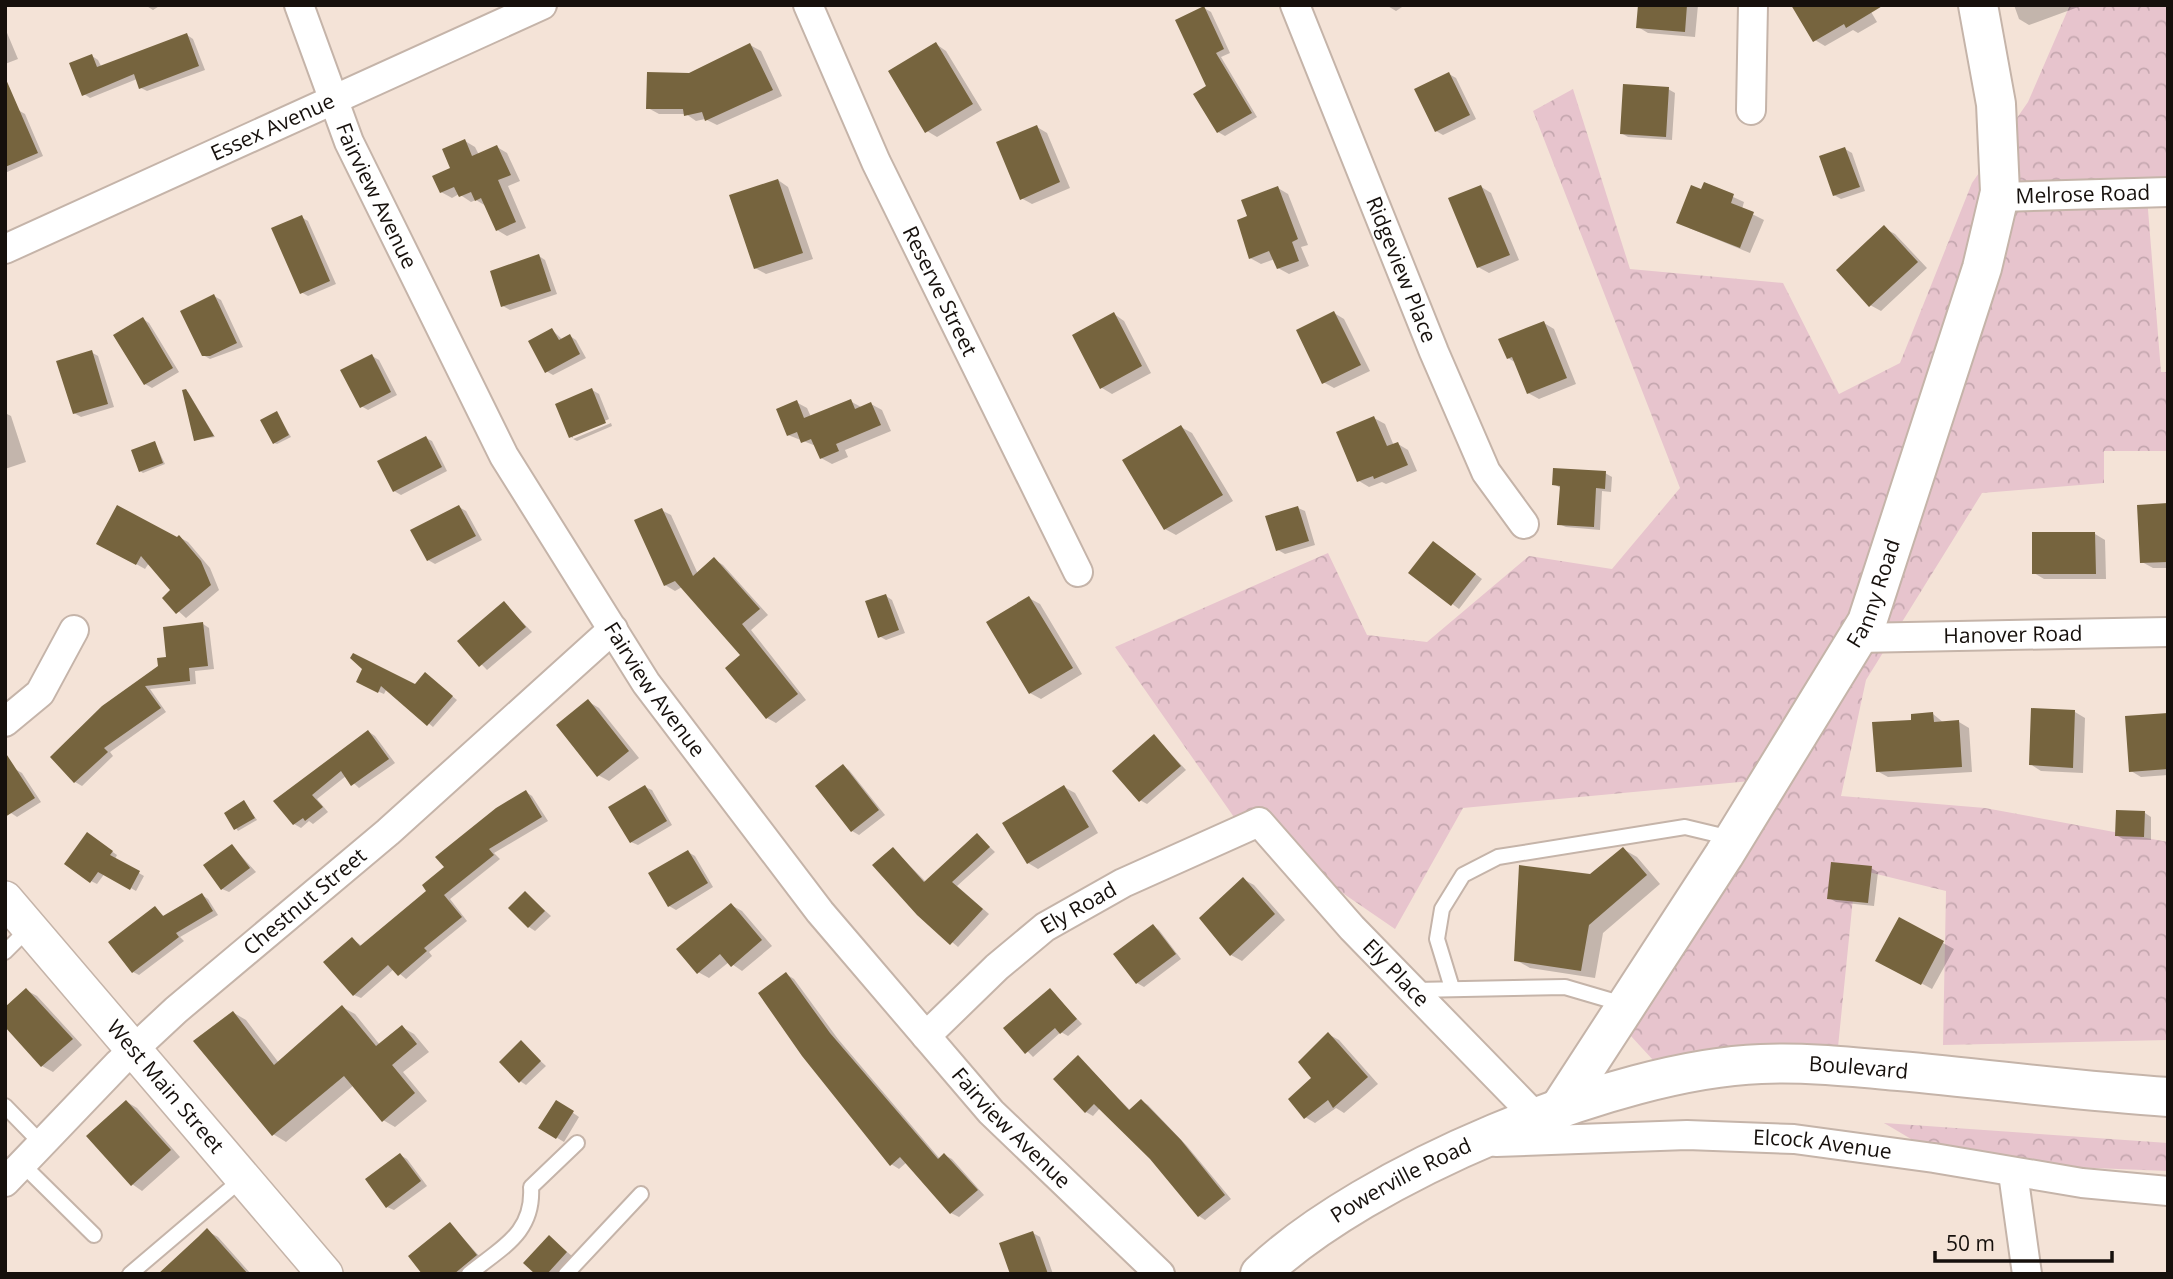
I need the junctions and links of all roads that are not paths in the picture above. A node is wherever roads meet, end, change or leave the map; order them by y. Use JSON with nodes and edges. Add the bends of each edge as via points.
{"nodes":[{"id":1,"x":299,"y":5,"type":"edge"},
{"id":2,"x":542,"y":5,"type":"edge"},
{"id":3,"x":808,"y":5,"type":"edge"},
{"id":4,"x":1295,"y":5,"type":"edge"},
{"id":5,"x":1754,"y":5,"type":"edge"},
{"id":6,"x":1979,"y":5,"type":"edge"},
{"id":7,"x":333,"y":98,"type":"junction"},
{"id":8,"x":1751,"y":110,"type":"dead end"},
{"id":9,"x":2168,"y":192,"type":"edge"},
{"id":10,"x":1998,"y":197,"type":"junction"},
{"id":11,"x":5,"y":249,"type":"edge"},
{"id":12,"x":1524,"y":524,"type":"dead end"},
{"id":13,"x":1078,"y":572,"type":"dead end"},
{"id":14,"x":613,"y":629,"type":"junction"},
{"id":15,"x":74,"y":630,"type":"dead end"},
{"id":16,"x":2168,"y":632,"type":"edge"},
{"id":17,"x":1857,"y":638,"type":"junction"},
{"id":18,"x":5,"y":722,"type":"edge"},
{"id":19,"x":1259,"y":822,"type":"joint"},
{"id":20,"x":1734,"y":839,"type":"junction"},
{"id":21,"x":5,"y":899,"type":"edge"},
{"id":22,"x":30,"y":928,"type":"junction"},
{"id":23,"x":5,"y":952,"type":"edge"},
{"id":24,"x":1452,"y":988,"type":"junction"},
{"id":25,"x":1413,"y":990,"type":"junction"},
{"id":26,"x":1626,"y":1005,"type":"junction"},
{"id":27,"x":926,"y":1036,"type":"junction"},
{"id":28,"x":133,"y":1050,"type":"junction"},
{"id":29,"x":2168,"y":1097,"type":"edge"},
{"id":30,"x":5,"y":1105,"type":"edge"},
{"id":31,"x":1548,"y":1115,"type":"junction"},
{"id":32,"x":577,"y":1143,"type":"dead end"},
{"id":33,"x":1476,"y":1143,"type":"junction"},
{"id":34,"x":42,"y":1144,"type":"junction"},
{"id":35,"x":13,"y":1173,"type":"edge"},
{"id":36,"x":2013,"y":1173,"type":"junction"},
{"id":37,"x":243,"y":1178,"type":"junction"},
{"id":38,"x":2168,"y":1191,"type":"edge"},
{"id":39,"x":641,"y":1194,"type":"dead end"},
{"id":40,"x":94,"y":1235,"type":"dead end"},
{"id":41,"x":321,"y":1272,"type":"edge"},
{"id":42,"x":130,"y":1274,"type":"edge"},
{"id":43,"x":469,"y":1274,"type":"edge"},
{"id":44,"x":566,"y":1274,"type":"edge"},
{"id":45,"x":1160,"y":1274,"type":"edge"},
{"id":46,"x":1260,"y":1274,"type":"edge"},
{"id":47,"x":2026,"y":1274,"type":"edge"}],
"edges":[{"from":1,"to":7,"type":"street","name":"Fairview Avenue"},
{"from":2,"to":7,"type":"street","name":"Essex Avenue"},
{"from":3,"to":13,"type":"street","name":"Reserve Street","via":[[876,162]]},
{"from":4,"to":12,"type":"street","name":"Ridgeview Place","via":[[1486,472]]},
{"from":5,"to":8,"type":"street"},
{"from":6,"to":10,"type":"main road","name":"Fanny Road","via":[[1996,104]]},
{"from":7,"to":11,"type":"street","name":"Essex Avenue"},
{"from":7,"to":14,"type":"street","name":"Fairview Avenue","via":[[349,142],[505,456]]},
{"from":9,"to":10,"type":"street","name":"Melrose Road"},
{"from":10,"to":17,"type":"main road","name":"Fanny Road","via":[[1978,281],[1867,622]]},
{"from":14,"to":27,"type":"street","name":"Fairview Avenue","via":[[646,683],[820,912]]},
{"from":14,"to":28,"type":"street","name":"Chestnut Street","via":[[388,832]]},
{"from":15,"to":18,"type":"street","via":[[40,693]]},
{"from":16,"to":17,"type":"street","name":"Hanover Road"},
{"from":17,"to":20,"type":"main road","name":"Fanny Road"},
{"from":19,"to":25,"type":"street","name":"Ely Place"},
{"from":19,"to":27,"type":"street","name":"Ely Road","via":[[1123,883],[1045,926]]},
{"from":20,"to":24,"type":"lane","via":[[1685,827],[1498,857],[1463,875],[1442,909],[1437,939]]},
{"from":20,"to":26,"type":"main road","name":"Fanny Road"},
{"from":21,"to":22,"type":"street","name":"West Main Street"},
{"from":22,"to":23,"type":"lane"},
{"from":22,"to":28,"type":"street","name":"West Main Street"},
{"from":24,"to":25,"type":"lane"},
{"from":24,"to":26,"type":"lane","via":[[1565,987]]},
{"from":25,"to":31,"type":"street","name":"Ely Place"},
{"from":26,"to":31,"type":"main road","name":"Fanny Road"},
{"from":27,"to":45,"type":"street","name":"Fairview Avenue","via":[[991,1112]]},
{"from":28,"to":34,"type":"street","name":"Chestnut Street"},
{"from":28,"to":37,"type":"street","name":"West Main Street"},
{"from":29,"to":31,"type":"main road","name":"Boulevard","via":[[1825,1065],[1760,1064],[1696,1071],[1633,1085]]},
{"from":30,"to":34,"type":"lane"},
{"from":31,"to":33,"type":"main road","name":"Powerville Road"},
{"from":32,"to":43,"type":"lane","via":[[531,1187],[530,1216],[513,1239]]},
{"from":33,"to":36,"type":"street","name":"Elcock Avenue","via":[[1687,1135],[1794,1139]]},
{"from":33,"to":46,"type":"main road","name":"Powerville Road","via":[[1380,1189],[1325,1222]]},
{"from":34,"to":35,"type":"street","name":"Chestnut Street"},
{"from":35,"to":40,"type":"lane"},
{"from":36,"to":38,"type":"street","name":"Elcock Avenue"},
{"from":36,"to":47,"type":"street"},
{"from":37,"to":41,"type":"street","name":"West Main Street"},
{"from":37,"to":42,"type":"lane"},
{"from":39,"to":44,"type":"lane"}]}
